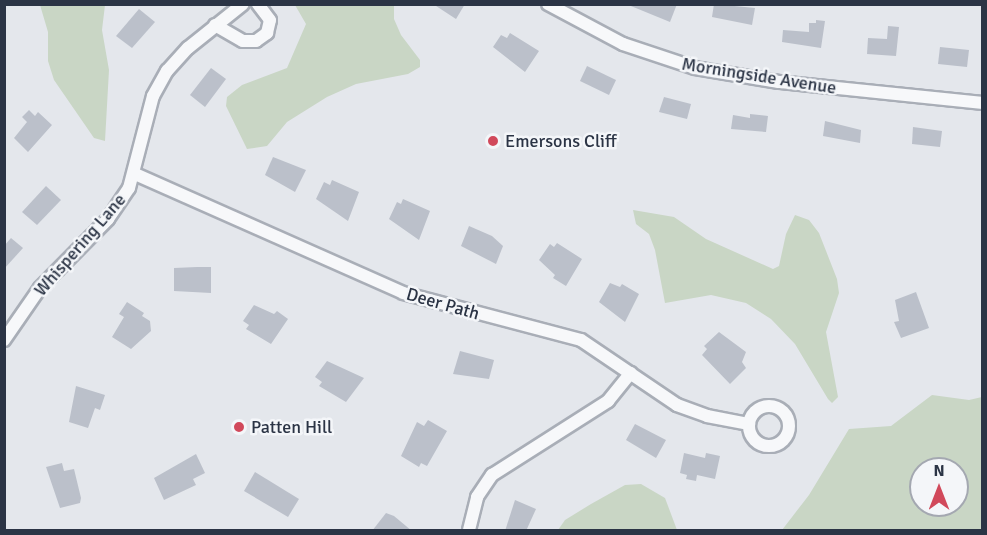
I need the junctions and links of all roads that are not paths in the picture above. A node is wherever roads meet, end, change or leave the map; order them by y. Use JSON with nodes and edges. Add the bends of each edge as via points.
{"nodes":[{"id":1,"x":243,"y":4,"type":"edge"},
{"id":2,"x":548,"y":4,"type":"edge"},
{"id":3,"x":262,"y":6,"type":"edge"},
{"id":4,"x":215,"y":25,"type":"junction"},
{"id":5,"x":982,"y":103,"type":"edge"},
{"id":6,"x":135,"y":174,"type":"junction"},
{"id":7,"x":4,"y":340,"type":"edge"},
{"id":8,"x":631,"y":374,"type":"junction"},
{"id":9,"x":749,"y":424,"type":"dead end"},
{"id":10,"x":469,"y":531,"type":"edge"}],
"edges":[{"from":1,"to":4,"type":"street","name":"Whispering Lane"},
{"from":2,"to":5,"type":"street","name":"Morningside Avenue","via":[[623,44],[695,68],[779,82]]},
{"from":3,"to":4,"type":"street","via":[[269,27],[256,41],[243,41]]},
{"from":4,"to":6,"type":"street","name":"Whispering Lane","via":[[188,48],[159,83]]},
{"from":6,"to":7,"type":"street","name":"Whispering Lane","via":[[119,205],[48,279]]},
{"from":6,"to":8,"type":"street","name":"Deer Path","via":[[403,293],[581,340]]},
{"from":8,"to":9,"type":"street","name":"Deer Path","via":[[677,405]]},
{"from":8,"to":10,"type":"street","via":[[608,401],[492,475],[477,497]]}]}
